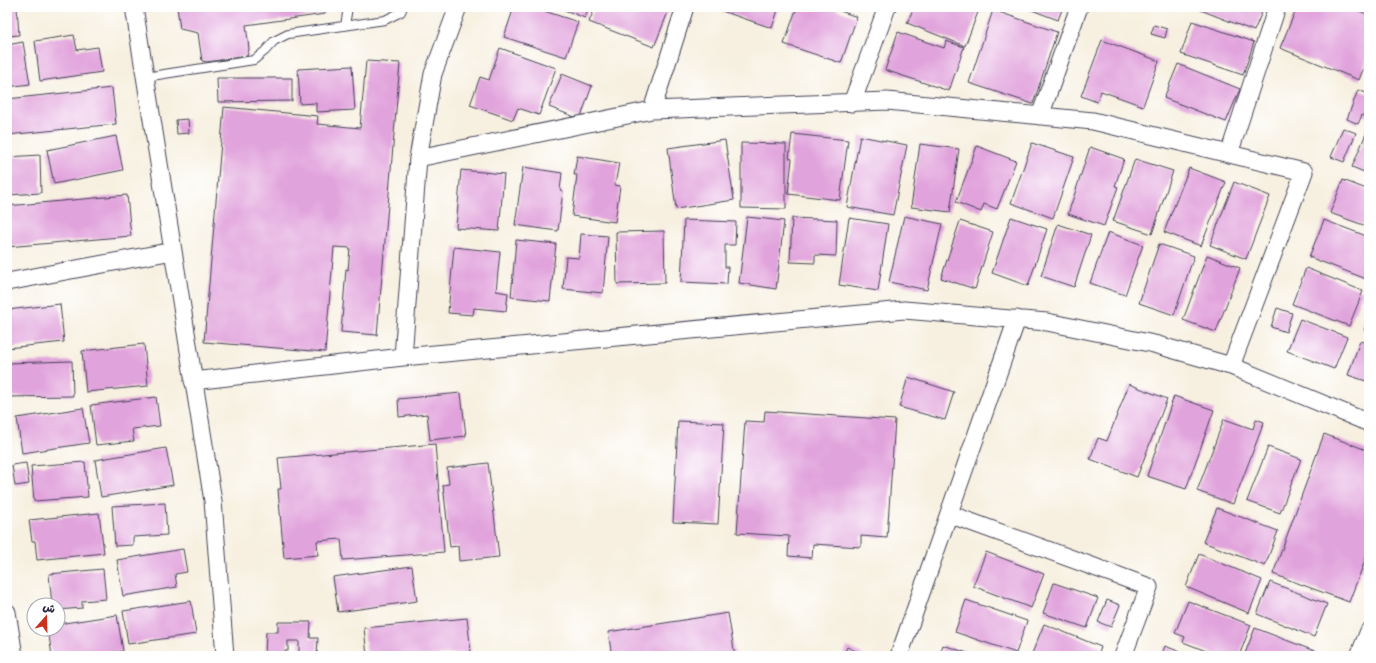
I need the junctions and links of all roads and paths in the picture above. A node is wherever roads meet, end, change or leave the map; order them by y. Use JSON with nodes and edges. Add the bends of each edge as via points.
{"nodes":[{"id":1,"x":134,"y":7,"type":"edge"},
{"id":2,"x":348,"y":7,"type":"edge"},
{"id":3,"x":403,"y":7,"type":"edge"},
{"id":4,"x":458,"y":7,"type":"edge"},
{"id":5,"x":685,"y":7,"type":"edge"},
{"id":6,"x":887,"y":7,"type":"edge"},
{"id":7,"x":1079,"y":7,"type":"edge"},
{"id":8,"x":1277,"y":7,"type":"edge"},
{"id":9,"x":345,"y":26,"type":"junction"},
{"id":10,"x":146,"y":77,"type":"junction"},
{"id":11,"x":852,"y":103,"type":"junction"},
{"id":12,"x":652,"y":110,"type":"junction"},
{"id":13,"x":1040,"y":116,"type":"junction"},
{"id":14,"x":1229,"y":154,"type":"junction"},
{"id":15,"x":418,"y":158,"type":"junction"},
{"id":16,"x":173,"y":251,"type":"junction"},
{"id":17,"x":7,"y":282,"type":"edge"},
{"id":18,"x":1017,"y":319,"type":"junction"},
{"id":19,"x":403,"y":357,"type":"junction"},
{"id":20,"x":1231,"y":366,"type":"junction"},
{"id":21,"x":193,"y":381,"type":"junction"},
{"id":22,"x":1369,"y":423,"type":"edge"},
{"id":23,"x":949,"y":514,"type":"junction"},
{"id":24,"x":7,"y":612,"type":"edge"},
{"id":25,"x":14,"y":656,"type":"edge"},
{"id":26,"x":226,"y":656,"type":"edge"},
{"id":27,"x":899,"y":656,"type":"edge"},
{"id":28,"x":1122,"y":656,"type":"edge"}],
"edges":[{"from":1,"to":10,"type":"street"},
{"from":2,"to":9,"type":"lane"},
{"from":3,"to":9,"type":"lane","via":[[401,12],[385,20]]},
{"from":4,"to":15,"type":"street","via":[[433,74]]},
{"from":5,"to":12,"type":"street"},
{"from":6,"to":11,"type":"street"},
{"from":7,"to":13,"type":"street"},
{"from":8,"to":14,"type":"street"},
{"from":9,"to":10,"type":"lane","via":[[288,34],[274,42],[254,60]]},
{"from":10,"to":16,"type":"street"},
{"from":11,"to":12,"type":"street"},
{"from":11,"to":13,"type":"street","via":[[888,101]]},
{"from":12,"to":15,"type":"street"},
{"from":13,"to":14,"type":"street","via":[[1093,121]]},
{"from":14,"to":20,"type":"street","via":[[1304,172]]},
{"from":15,"to":19,"type":"street"},
{"from":16,"to":17,"type":"street"},
{"from":16,"to":21,"type":"street"},
{"from":18,"to":19,"type":"street","via":[[904,310]]},
{"from":18,"to":20,"type":"street","via":[[1046,322],[1154,344]]},
{"from":18,"to":23,"type":"street"},
{"from":19,"to":21,"type":"street"},
{"from":20,"to":22,"type":"street"},
{"from":21,"to":26,"type":"street","via":[[212,501]]},
{"from":23,"to":27,"type":"street"},
{"from":23,"to":28,"type":"street","via":[[1149,587]]},
{"from":24,"to":25,"type":"street"}]}
